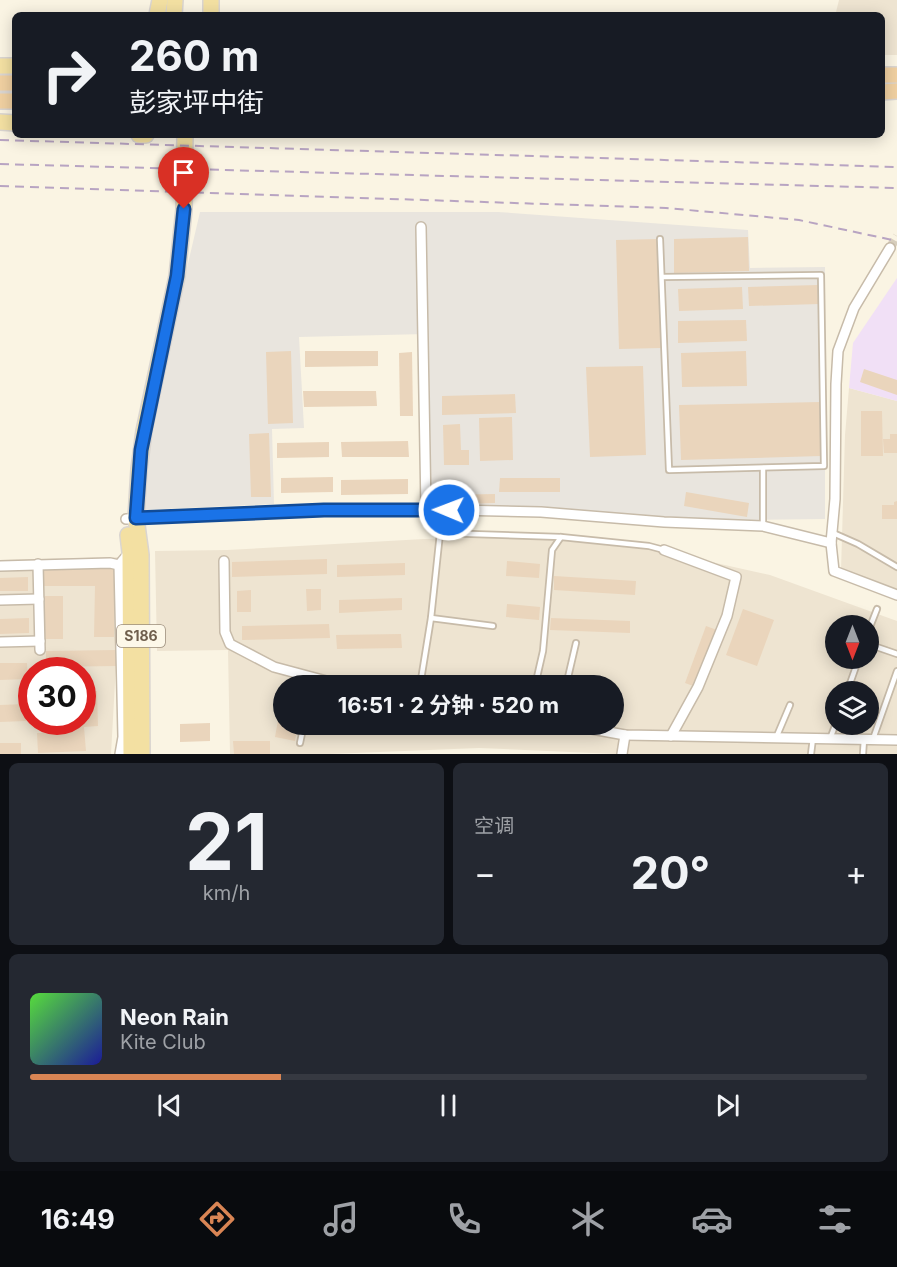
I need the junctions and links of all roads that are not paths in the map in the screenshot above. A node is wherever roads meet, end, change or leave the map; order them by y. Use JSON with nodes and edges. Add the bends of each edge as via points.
{"nodes":[{"id":1,"x":176,"y":138,"type":"edge"},
{"id":2,"x":185,"y":138,"type":"edge"},
{"id":3,"x":421,"y":227,"type":"dead end"},
{"id":4,"x":660,"y":239,"type":"dead end"},
{"id":5,"x":890,"y":248,"type":"tunnel mouth"},
{"id":6,"x":662,"y":277,"type":"junction"},
{"id":7,"x":762,"y":468,"type":"junction"},
{"id":8,"x":426,"y":509,"type":"junction"},
{"id":9,"x":131,"y":518,"type":"junction"},
{"id":10,"x":763,"y":526,"type":"junction"},
{"id":11,"x":561,"y":537,"type":"junction"},
{"id":12,"x":832,"y":538,"type":"junction"},
{"id":13,"x":664,"y":550,"type":"joint"},
{"id":14,"x":130,"y":552,"type":"junction"},
{"id":15,"x":224,"y":561,"type":"dead end"},
{"id":16,"x":38,"y":564,"type":"junction"},
{"id":17,"x":119,"y":565,"type":"junction"},
{"id":18,"x":0,"y":566,"type":"edge"},
{"id":19,"x":897,"y":567,"type":"edge"},
{"id":20,"x":897,"y":595,"type":"edge"},
{"id":21,"x":39,"y":599,"type":"junction"},
{"id":22,"x":0,"y":600,"type":"edge"},
{"id":23,"x":877,"y":609,"type":"dead end"},
{"id":24,"x":875,"y":615,"type":"edge"},
{"id":25,"x":431,"y":618,"type":"junction"},
{"id":26,"x":493,"y":626,"type":"dead end"},
{"id":27,"x":0,"y":642,"type":"edge"},
{"id":28,"x":576,"y":643,"type":"dead end"},
{"id":29,"x":879,"y":648,"type":"edge"},
{"id":30,"x":897,"y":654,"type":"edge"},
{"id":31,"x":897,"y":671,"type":"edge"},
{"id":32,"x":295,"y":675,"type":"edge"},
{"id":33,"x":422,"y":675,"type":"edge"},
{"id":34,"x":538,"y":675,"type":"edge"},
{"id":35,"x":569,"y":675,"type":"edge"},
{"id":36,"x":790,"y":705,"type":"dead end"},
{"id":37,"x":302,"y":735,"type":"edge"},
{"id":38,"x":625,"y":735,"type":"joint"},
{"id":39,"x":832,"y":735,"type":"edge"},
{"id":40,"x":671,"y":736,"type":"junction"},
{"id":41,"x":776,"y":738,"type":"junction"},
{"id":42,"x":813,"y":738,"type":"junction"},
{"id":43,"x":830,"y":739,"type":"junction"},
{"id":44,"x":868,"y":739,"type":"junction"},
{"id":45,"x":897,"y":740,"type":"edge"},
{"id":46,"x":300,"y":743,"type":"dead end"},
{"id":47,"x":120,"y":754,"type":"edge"},
{"id":48,"x":131,"y":754,"type":"edge"},
{"id":49,"x":142,"y":754,"type":"edge"},
{"id":50,"x":622,"y":754,"type":"edge"},
{"id":51,"x":811,"y":754,"type":"edge"},
{"id":52,"x":863,"y":754,"type":"edge"}],
"edges":[{"from":1,"to":9,"type":"main road","via":[[175,209],[168,274],[135,429],[129,469]]},
{"from":2,"to":9,"type":"main road","via":[[184,209],[177,276],[144,431]]},
{"from":3,"to":8,"type":"street"},
{"from":4,"to":6,"type":"lane"},
{"from":5,"to":12,"type":"street","via":[[854,308],[838,351]]},
{"from":6,"to":7,"type":"lane","via":[[669,470]]},
{"from":6,"to":7,"type":"lane","via":[[821,275],[824,466]]},
{"from":7,"to":10,"type":"lane"},
{"from":8,"to":9,"type":"street"},
{"from":8,"to":10,"type":"street"},
{"from":9,"to":14,"type":"main road","number":"S186"},
{"from":9,"to":49,"type":"main road","number":"S186","via":[[141,555]]},
{"from":10,"to":12,"type":"street"},
{"from":11,"to":13,"type":"lane"},
{"from":11,"to":25,"type":"lane","via":[[440,533]]},
{"from":11,"to":34,"type":"lane","via":[[552,550]]},
{"from":12,"to":19,"type":"lane","via":[[858,544]]},
{"from":12,"to":20,"type":"street","via":[[834,571]]},
{"from":13,"to":40,"type":"street","via":[[736,577],[727,616],[698,687]]},
{"from":14,"to":17,"type":"street"},
{"from":14,"to":48,"type":"main road","number":"S186"},
{"from":15,"to":32,"type":"street","via":[[225,632],[230,644]]},
{"from":16,"to":17,"type":"street"},
{"from":16,"to":18,"type":"street"},
{"from":16,"to":21,"type":"street"},
{"from":17,"to":47,"type":"street","via":[[123,737]]},
{"from":21,"to":22,"type":"street"},
{"from":21,"to":27,"type":"street","via":[[40,646]]},
{"from":23,"to":24,"type":"lane"},
{"from":25,"to":26,"type":"lane"},
{"from":25,"to":33,"type":"lane"},
{"from":28,"to":35,"type":"lane"},
{"from":29,"to":30,"type":"lane"},
{"from":31,"to":44,"type":"lane"},
{"from":36,"to":41,"type":"lane"},
{"from":37,"to":46,"type":"lane"},
{"from":38,"to":40,"type":"street"},
{"from":38,"to":50,"type":"street"},
{"from":39,"to":43,"type":"lane"},
{"from":40,"to":41,"type":"street"},
{"from":41,"to":42,"type":"street"},
{"from":42,"to":43,"type":"street"},
{"from":42,"to":51,"type":"lane"},
{"from":43,"to":44,"type":"street"},
{"from":44,"to":45,"type":"street"},
{"from":44,"to":52,"type":"lane"}]}
